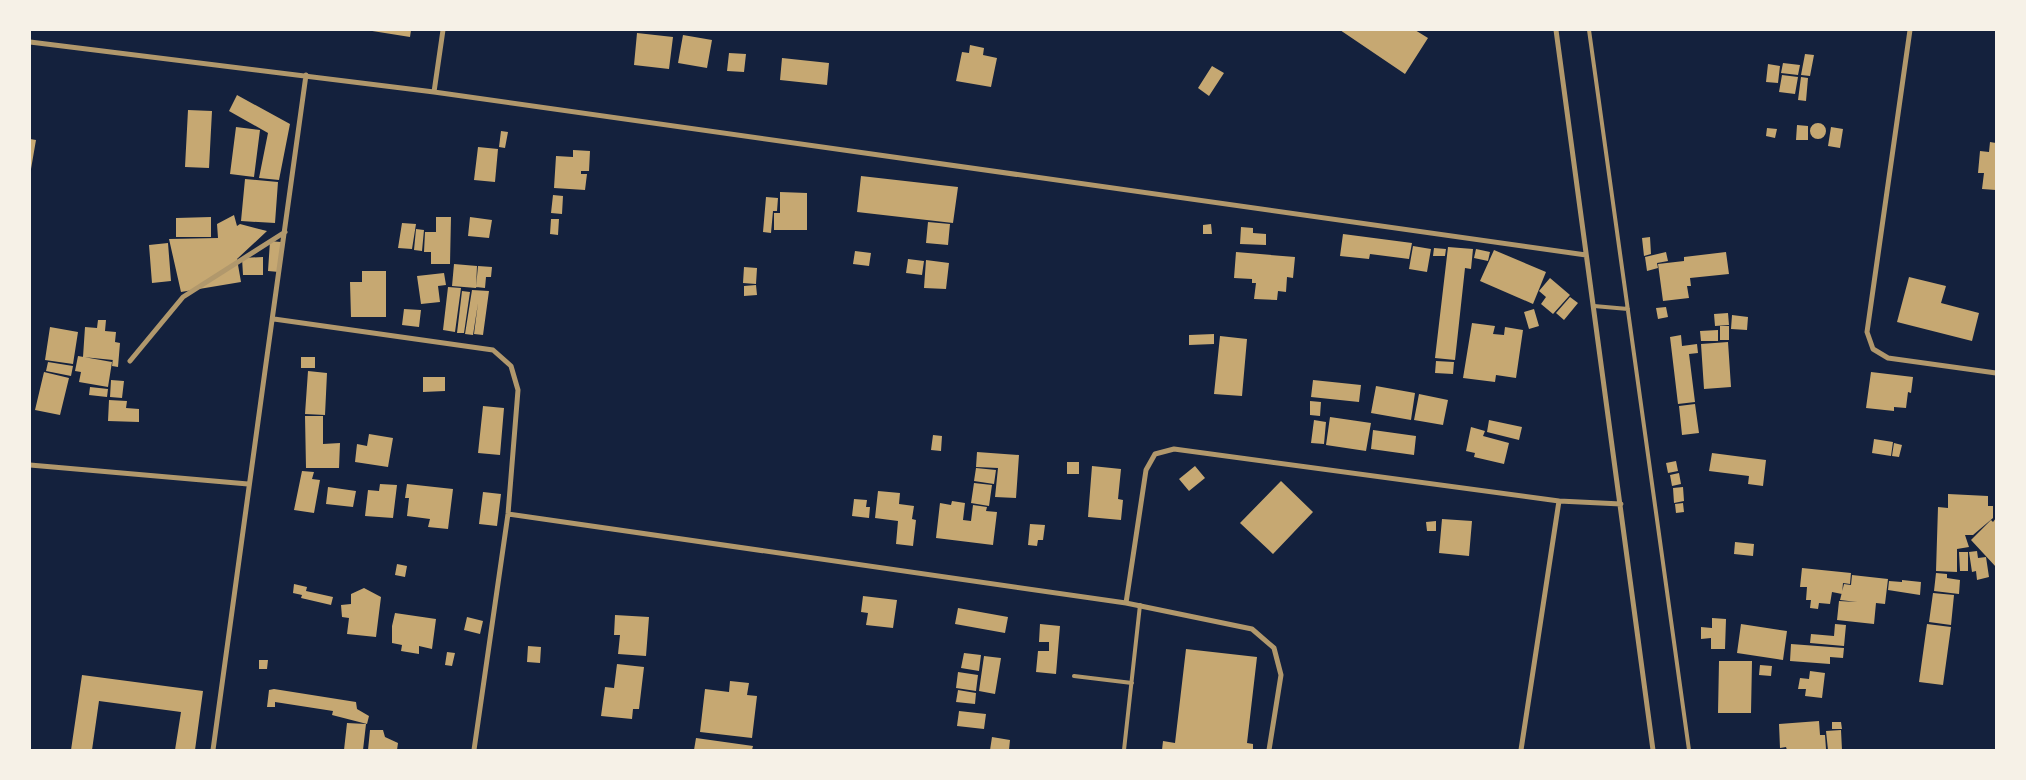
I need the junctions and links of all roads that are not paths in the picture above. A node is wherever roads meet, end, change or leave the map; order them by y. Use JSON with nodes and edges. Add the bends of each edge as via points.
{"nodes":[{"id":1,"x":443,"y":30,"type":"edge"},
{"id":2,"x":1556,"y":30,"type":"edge"},
{"id":3,"x":1589,"y":30,"type":"edge"},
{"id":4,"x":1910,"y":30,"type":"edge"},
{"id":5,"x":30,"y":42,"type":"edge"},
{"id":6,"x":306,"y":75,"type":"junction"},
{"id":7,"x":434,"y":92,"type":"junction"},
{"id":8,"x":285,"y":232,"type":"junction"},
{"id":9,"x":1586,"y":255,"type":"junction"},
{"id":10,"x":1594,"y":306,"type":"junction"},
{"id":11,"x":1628,"y":309,"type":"junction"},
{"id":12,"x":274,"y":319,"type":"junction"},
{"id":13,"x":130,"y":361,"type":"dead end"},
{"id":14,"x":1996,"y":373,"type":"edge"},
{"id":15,"x":30,"y":465,"type":"edge"},
{"id":16,"x":248,"y":484,"type":"junction"},
{"id":17,"x":1559,"y":501,"type":"junction"},
{"id":18,"x":1621,"y":504,"type":"junction"},
{"id":19,"x":508,"y":514,"type":"junction"},
{"id":20,"x":1126,"y":602,"type":"junction"},
{"id":21,"x":1140,"y":605,"type":"junction"},
{"id":22,"x":1074,"y":676,"type":"dead end"},
{"id":23,"x":1132,"y":683,"type":"junction"},
{"id":24,"x":213,"y":750,"type":"edge"},
{"id":25,"x":474,"y":750,"type":"edge"},
{"id":26,"x":1124,"y":750,"type":"edge"},
{"id":27,"x":1269,"y":750,"type":"edge"},
{"id":28,"x":1521,"y":750,"type":"edge"},
{"id":29,"x":1653,"y":750,"type":"edge"},
{"id":30,"x":1688,"y":750,"type":"edge"}],
"edges":[{"from":1,"to":7,"type":"street"},
{"from":2,"to":9,"type":"street"},
{"from":3,"to":11,"type":"lane"},
{"from":4,"to":14,"type":"street","via":[[1867,332],[1873,349],[1888,358]]},
{"from":5,"to":6,"type":"street"},
{"from":6,"to":7,"type":"street"},
{"from":6,"to":8,"type":"street"},
{"from":7,"to":9,"type":"street"},
{"from":8,"to":12,"type":"street"},
{"from":8,"to":13,"type":"street","via":[[183,297]]},
{"from":9,"to":10,"type":"street"},
{"from":10,"to":11,"type":"lane"},
{"from":10,"to":18,"type":"street"},
{"from":11,"to":30,"type":"lane"},
{"from":12,"to":16,"type":"street"},
{"from":12,"to":19,"type":"street","via":[[493,350],[511,366],[518,390]]},
{"from":15,"to":16,"type":"street"},
{"from":16,"to":24,"type":"street"},
{"from":17,"to":18,"type":"street"},
{"from":17,"to":20,"type":"street","via":[[1174,449],[1155,454],[1146,470]]},
{"from":17,"to":28,"type":"street"},
{"from":18,"to":29,"type":"street"},
{"from":19,"to":20,"type":"street"},
{"from":19,"to":25,"type":"street"},
{"from":20,"to":21,"type":"street"},
{"from":21,"to":23,"type":"lane"},
{"from":21,"to":27,"type":"street","via":[[1252,629],[1274,648],[1281,675]]},
{"from":22,"to":23,"type":"lane"},
{"from":23,"to":26,"type":"lane"}]}
